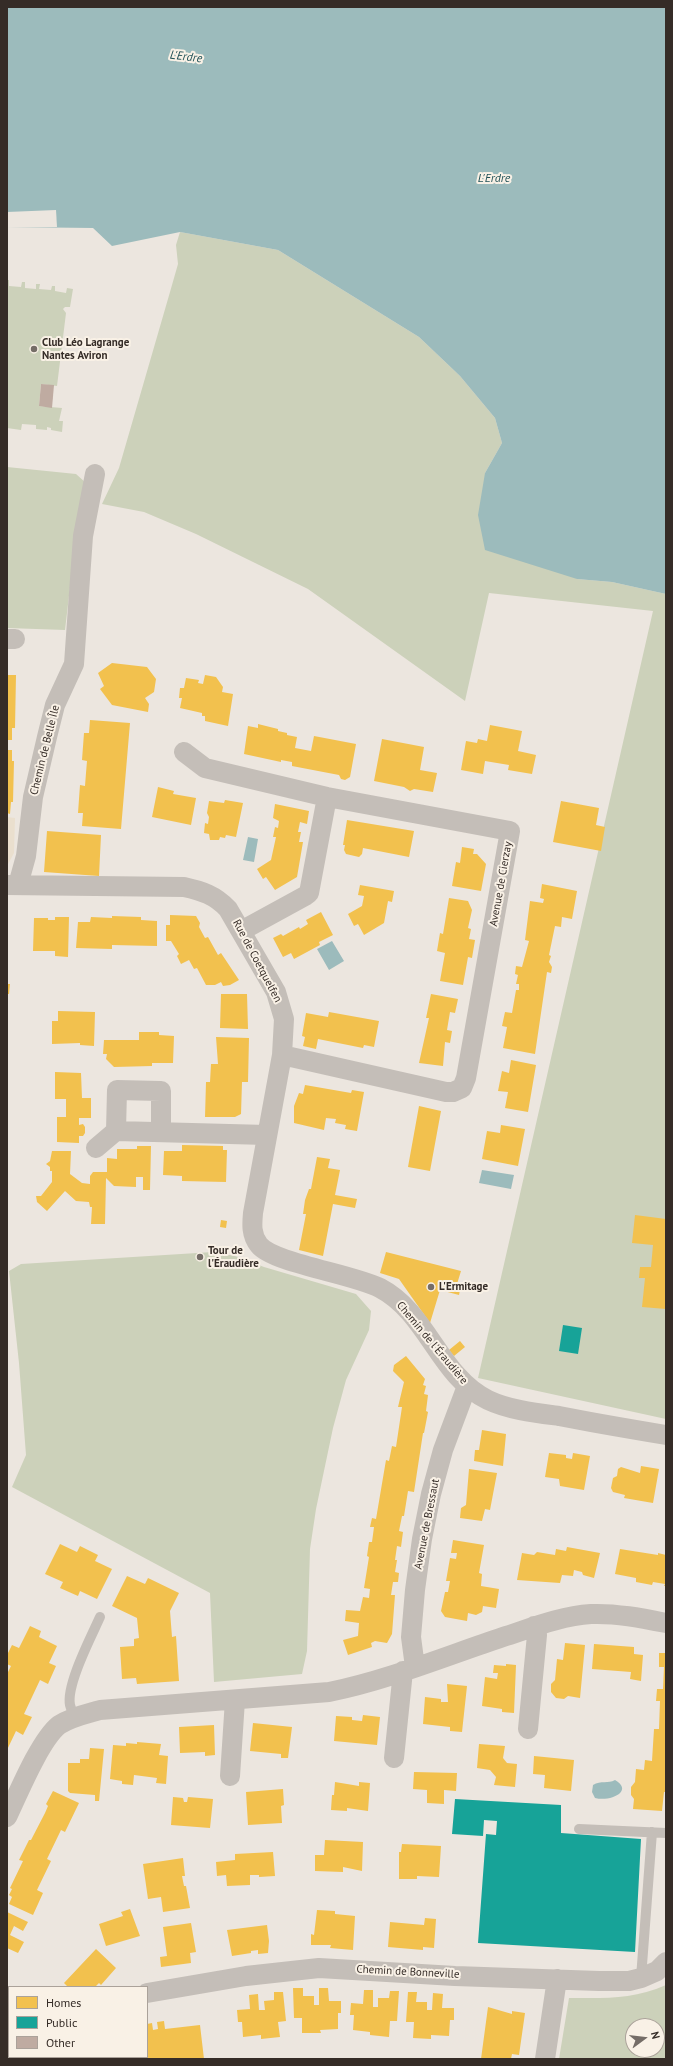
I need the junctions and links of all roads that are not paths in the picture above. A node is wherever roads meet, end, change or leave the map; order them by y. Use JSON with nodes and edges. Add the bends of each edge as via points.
{"nodes":[{"id":1,"x":96,"y":474,"type":"dead end"},
{"id":2,"x":184,"y":752,"type":"dead end"},
{"id":3,"x":327,"y":797,"type":"junction"},
{"id":4,"x":12,"y":885,"type":"edge"},
{"id":5,"x":241,"y":931,"type":"junction"},
{"id":6,"x":282,"y":1055,"type":"junction"},
{"id":7,"x":116,"y":1130,"type":"junction"},
{"id":8,"x":161,"y":1131,"type":"junction"},
{"id":9,"x":267,"y":1135,"type":"junction"},
{"id":10,"x":96,"y":1148,"type":"dead end"},
{"id":11,"x":255,"y":1238,"type":"joint"},
{"id":12,"x":467,"y":1386,"type":"junction"},
{"id":13,"x":666,"y":1435,"type":"edge"},
{"id":14,"x":100,"y":1617,"type":"dead end"},
{"id":15,"x":666,"y":1623,"type":"edge"},
{"id":16,"x":534,"y":1626,"type":"junction"},
{"id":17,"x":409,"y":1669,"type":"junction"},
{"id":18,"x":235,"y":1700,"type":"junction"},
{"id":19,"x":75,"y":1717,"type":"junction"},
{"id":20,"x":528,"y":1729,"type":"dead end"},
{"id":21,"x":394,"y":1758,"type":"dead end"},
{"id":22,"x":230,"y":1776,"type":"dead end"},
{"id":23,"x":7,"y":1817,"type":"edge"},
{"id":24,"x":579,"y":1829,"type":"dead end"},
{"id":25,"x":652,"y":1832,"type":"junction"},
{"id":26,"x":666,"y":1833,"type":"edge"},
{"id":27,"x":666,"y":1962,"type":"edge"},
{"id":28,"x":641,"y":1978,"type":"junction"},
{"id":29,"x":556,"y":1979,"type":"junction"},
{"id":30,"x":148,"y":1993,"type":"edge"},
{"id":31,"x":545,"y":2059,"type":"edge"}],
"edges":[{"from":1,"to":4,"type":"street","name":"Chemin de Belle Île","via":[[83,536],[74,664],[55,705],[46,737],[33,797],[26,856]]},
{"from":2,"to":3,"type":"street","name":"Avenue de Cierzay","via":[[205,768]]},
{"from":3,"to":5,"type":"street","via":[[309,892]]},
{"from":3,"to":6,"type":"street","name":"Avenue de Cierzay","via":[[510,831],[466,1078],[462,1088],[446,1092]]},
{"from":4,"to":5,"type":"street","name":"Rue de Coetquelfen","via":[[199,890],[222,903]]},
{"from":5,"to":6,"type":"street","name":"Rue de Coetquelfen","via":[[280,1001],[284,1019]]},
{"from":6,"to":9,"type":"street","name":"Rue de Coetquelfen"},
{"from":7,"to":8,"type":"street"},
{"from":7,"to":8,"type":"street","via":[[117,1090],[161,1091]]},
{"from":7,"to":10,"type":"street"},
{"from":8,"to":9,"type":"street"},
{"from":9,"to":11,"type":"street","name":"Rue de Coetquelfen","via":[[253,1213]]},
{"from":11,"to":12,"type":"street","name":"Chemin de l'Éraudière","via":[[263,1249],[271,1254],[355,1278],[387,1292],[405,1307]]},
{"from":12,"to":13,"type":"street","name":"Chemin de l'Éraudière","via":[[488,1400],[514,1408]]},
{"from":12,"to":17,"type":"street","name":"Avenue de Bressaut","via":[[443,1450],[431,1494],[415,1590]]},
{"from":14,"to":19,"type":"lane","via":[[72,1687],[70,1704]]},
{"from":15,"to":16,"type":"street","via":[[627,1616],[590,1614]]},
{"from":16,"to":17,"type":"street"},
{"from":16,"to":20,"type":"street","via":[[537,1635]]},
{"from":17,"to":18,"type":"street","via":[[329,1692]]},
{"from":17,"to":21,"type":"street","name":"Avenue de Bressaut"},
{"from":18,"to":19,"type":"street","via":[[123,1707]]},
{"from":18,"to":22,"type":"street"},
{"from":19,"to":23,"type":"street","via":[[58,1726],[46,1742]]},
{"from":24,"to":25,"type":"lane"},
{"from":25,"to":26,"type":"lane"},
{"from":25,"to":28,"type":"lane"},
{"from":27,"to":28,"type":"street","name":"Chemin de Bonneville","via":[[656,1971]]},
{"from":28,"to":29,"type":"street","name":"Chemin de Bonneville","via":[[599,1981]]},
{"from":29,"to":30,"type":"street","name":"Chemin de Bonneville","via":[[319,1968],[246,1976]]},
{"from":29,"to":31,"type":"street"}]}
